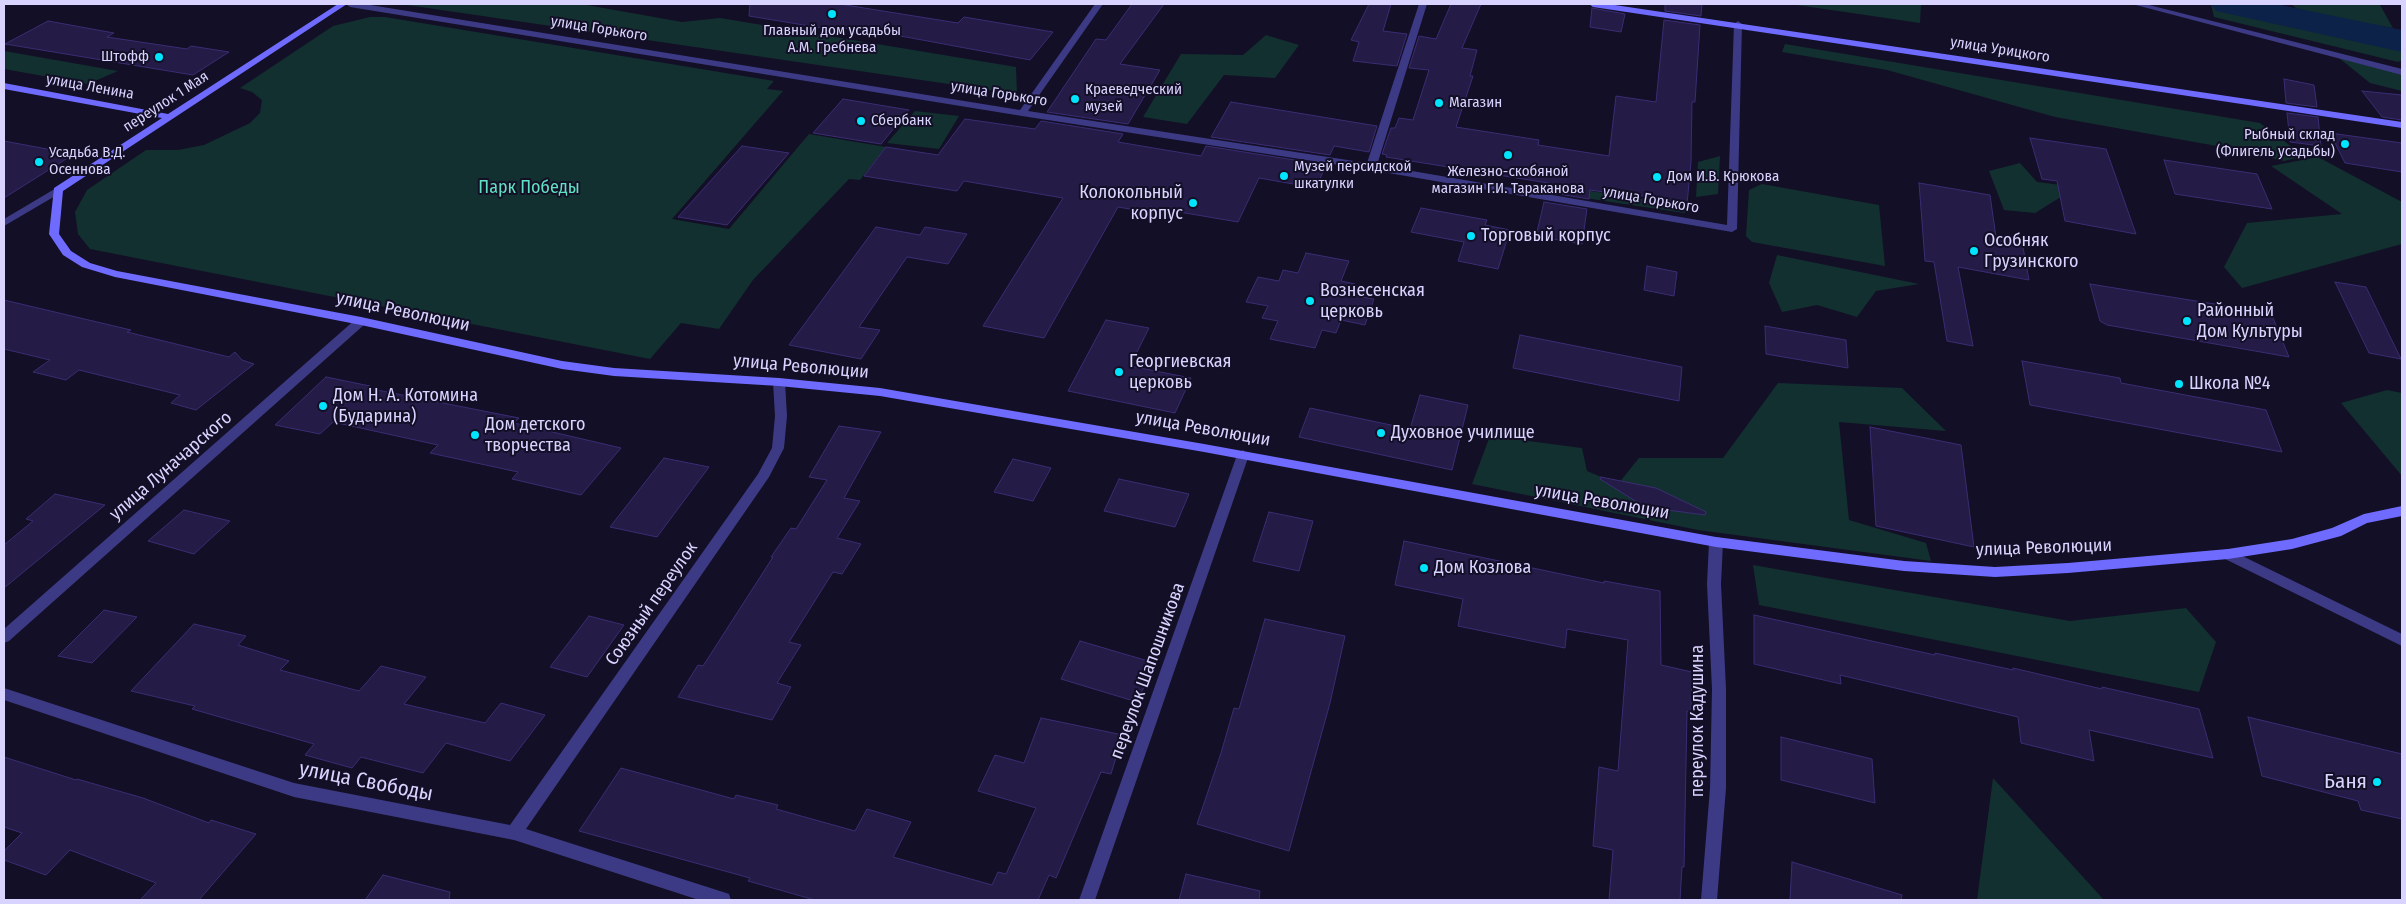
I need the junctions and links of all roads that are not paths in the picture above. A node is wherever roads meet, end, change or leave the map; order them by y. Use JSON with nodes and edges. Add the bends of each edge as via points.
{"nodes":[{"id":1,"x":344,"y":4,"type":"edge"},
{"id":2,"x":350,"y":4,"type":"edge"},
{"id":3,"x":1098,"y":4,"type":"edge"},
{"id":4,"x":1423,"y":4,"type":"edge"},
{"id":5,"x":1593,"y":4,"type":"edge"},
{"id":6,"x":2136,"y":4,"type":"edge"},
{"id":7,"x":1738,"y":24,"type":"junction"},
{"id":8,"x":2402,"y":72,"type":"edge"},
{"id":9,"x":4,"y":86,"type":"edge"},
{"id":10,"x":1022,"y":113,"type":"junction"},
{"id":11,"x":170,"y":117,"type":"junction"},
{"id":12,"x":2402,"y":126,"type":"edge"},
{"id":13,"x":1371,"y":167,"type":"junction"},
{"id":14,"x":58,"y":190,"type":"junction"},
{"id":15,"x":4,"y":223,"type":"edge"},
{"id":16,"x":361,"y":321,"type":"junction"},
{"id":17,"x":779,"y":382,"type":"junction"},
{"id":18,"x":1243,"y":455,"type":"junction"},
{"id":19,"x":2402,"y":511,"type":"edge"},
{"id":20,"x":1716,"y":542,"type":"junction"},
{"id":21,"x":2228,"y":554,"type":"junction"},
{"id":22,"x":4,"y":637,"type":"edge"},
{"id":23,"x":2402,"y":640,"type":"edge"},
{"id":24,"x":4,"y":694,"type":"edge"},
{"id":25,"x":514,"y":833,"type":"junction"},
{"id":26,"x":723,"y":900,"type":"edge"},
{"id":27,"x":1087,"y":900,"type":"edge"},
{"id":28,"x":1709,"y":900,"type":"edge"}],
"edges":[{"from":1,"to":11,"type":"main road","name":"переулок 1 Мая"},
{"from":2,"to":10,"type":"street","name":"улица Горького"},
{"from":3,"to":10,"type":"street"},
{"from":4,"to":13,"type":"street"},
{"from":5,"to":7,"type":"main road","name":"улица Урицкого"},
{"from":6,"to":8,"type":"street"},
{"from":7,"to":12,"type":"main road","name":"улица Урицкого"},
{"from":7,"to":13,"type":"street","name":"улица Горького","via":[[1732,229]]},
{"from":9,"to":11,"type":"main road","name":"улица Ленина"},
{"from":10,"to":13,"type":"street","name":"улица Горького"},
{"from":11,"to":14,"type":"main road","name":"переулок 1 Мая"},
{"from":14,"to":15,"type":"street","name":"переулок 1 Мая"},
{"from":14,"to":16,"type":"main road","name":"улица Революции","via":[[54,234],[67,253],[86,265],[115,274]]},
{"from":16,"to":17,"type":"main road","name":"улица Революции","via":[[562,365],[614,372]]},
{"from":16,"to":22,"type":"street","name":"улица Луначарского"},
{"from":17,"to":18,"type":"main road","name":"улица Революции","via":[[880,392]]},
{"from":17,"to":25,"type":"street","name":"Союзный переулок","via":[[781,416],[778,448],[763,477]]},
{"from":18,"to":20,"type":"main road","name":"улица Революции"},
{"from":18,"to":27,"type":"street","name":"переулок Шапошникова"},
{"from":19,"to":21,"type":"main road","name":"улица Революции","via":[[2364,519],[2336,532],[2292,544]]},
{"from":20,"to":21,"type":"main road","name":"улица Революции","via":[[1904,566],[1995,572]]},
{"from":20,"to":28,"type":"street","name":"переулок Кадушина","via":[[1718,788]]},
{"from":21,"to":23,"type":"street"},
{"from":24,"to":25,"type":"street","name":"улица Свободы","via":[[294,790]]},
{"from":25,"to":26,"type":"street","name":"улица Свободы"}]}
